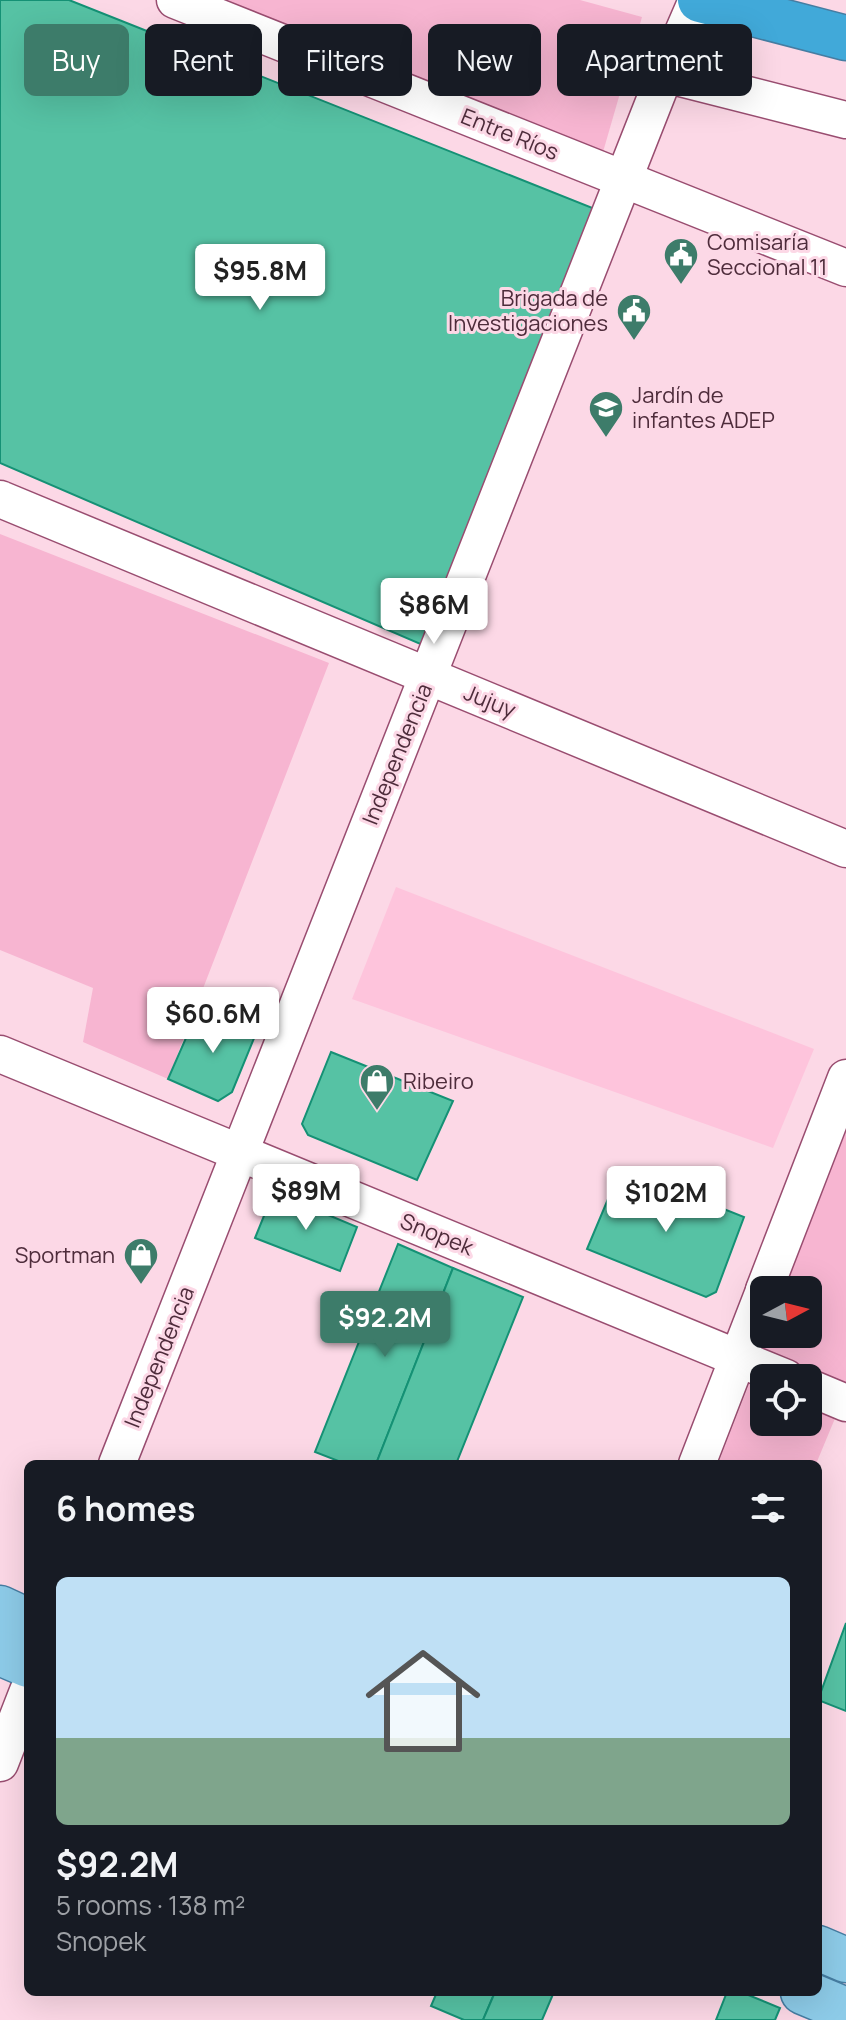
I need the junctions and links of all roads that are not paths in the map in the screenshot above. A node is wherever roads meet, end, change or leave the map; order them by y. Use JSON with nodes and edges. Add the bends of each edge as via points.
{"nodes":[{"id":1,"x":175,"y":0,"type":"edge"},
{"id":2,"x":699,"y":0,"type":"edge"},
{"id":3,"x":818,"y":0,"type":"edge"},
{"id":4,"x":846,"y":7,"type":"edge"},
{"id":5,"x":688,"y":24,"type":"edge"},
{"id":6,"x":846,"y":38,"type":"edge"},
{"id":7,"x":656,"y":96,"type":"edge"},
{"id":8,"x":752,"y":96,"type":"edge"},
{"id":9,"x":846,"y":120,"type":"edge"},
{"id":10,"x":624,"y":179,"type":"junction"},
{"id":11,"x":846,"y":268,"type":"edge"},
{"id":12,"x":0,"y":499,"type":"edge"},
{"id":13,"x":428,"y":676,"type":"junction"},
{"id":14,"x":846,"y":849,"type":"edge"},
{"id":15,"x":0,"y":1054,"type":"edge"},
{"id":16,"x":846,"y":1078,"type":"edge"},
{"id":17,"x":240,"y":1153,"type":"junction"},
{"id":18,"x":769,"y":1276,"type":"edge"},
{"id":19,"x":750,"y":1327,"type":"edge"},
{"id":20,"x":738,"y":1358,"type":"junction"},
{"id":21,"x":752,"y":1364,"type":"edge"},
{"id":22,"x":822,"y":1393,"type":"edge"},
{"id":23,"x":846,"y":1403,"type":"edge"},
{"id":24,"x":119,"y":1460,"type":"edge"},
{"id":25,"x":699,"y":1460,"type":"edge"},
{"id":26,"x":0,"y":1608,"type":"edge"},
{"id":27,"x":24,"y":1619,"type":"edge"},
{"id":28,"x":0,"y":1653,"type":"edge"},
{"id":29,"x":24,"y":1663,"type":"edge"},
{"id":30,"x":24,"y":1701,"type":"edge"},
{"id":31,"x":0,"y":1763,"type":"edge"},
{"id":32,"x":822,"y":1950,"type":"edge"},
{"id":33,"x":846,"y":1960,"type":"edge"},
{"id":34,"x":813,"y":1996,"type":"edge"},
{"id":35,"x":846,"y":2010,"type":"edge"}],
"edges":[{"from":1,"to":10,"type":"street","name":"Entre Ríos"},
{"from":2,"to":5,"type":"street","name":"Independencia"},
{"from":2,"to":6,"type":"highway"},
{"from":3,"to":4,"type":"highway"},
{"from":7,"to":10,"type":"street","name":"Independencia"},
{"from":8,"to":9,"type":"street"},
{"from":10,"to":11,"type":"street","name":"Entre Ríos"},
{"from":10,"to":13,"type":"street","name":"Independencia"},
{"from":12,"to":13,"type":"street","name":"Jujuy"},
{"from":13,"to":14,"type":"street","name":"Jujuy"},
{"from":13,"to":17,"type":"street","name":"Independencia"},
{"from":15,"to":17,"type":"street","name":"Snopek"},
{"from":16,"to":18,"type":"street"},
{"from":17,"to":20,"type":"street","name":"Snopek"},
{"from":17,"to":24,"type":"street","name":"Independencia"},
{"from":19,"to":20,"type":"street"},
{"from":20,"to":21,"type":"street","name":"Snopek"},
{"from":20,"to":25,"type":"street"},
{"from":22,"to":23,"type":"street"},
{"from":26,"to":27,"type":"main road"},
{"from":28,"to":29,"type":"main road"},
{"from":30,"to":31,"type":"street"},
{"from":32,"to":33,"type":"main road"},
{"from":34,"to":35,"type":"main road"}]}
